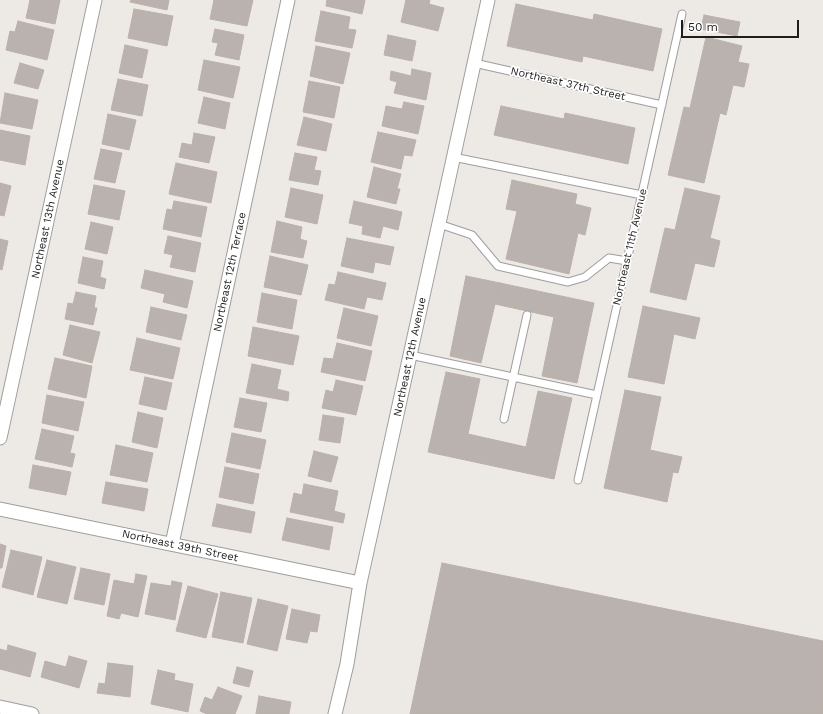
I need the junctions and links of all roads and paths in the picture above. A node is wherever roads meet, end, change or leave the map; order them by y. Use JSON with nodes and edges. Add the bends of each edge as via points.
{"nodes":[{"id":1,"x":95,"y":0,"type":"edge"},
{"id":2,"x":288,"y":0,"type":"edge"},
{"id":3,"x":488,"y":0,"type":"edge"},
{"id":4,"x":682,"y":14,"type":"dead end"},
{"id":5,"x":474,"y":63,"type":"junction"},
{"id":6,"x":662,"y":105,"type":"junction"},
{"id":7,"x":453,"y":157,"type":"junction"},
{"id":8,"x":642,"y":195,"type":"junction"},
{"id":9,"x":439,"y":224,"type":"junction"},
{"id":10,"x":627,"y":261,"type":"junction"},
{"id":11,"x":527,"y":315,"type":"dead end"},
{"id":12,"x":410,"y":355,"type":"junction"},
{"id":13,"x":513,"y":377,"type":"junction"},
{"id":14,"x":597,"y":395,"type":"junction"},
{"id":15,"x":504,"y":419,"type":"dead end"},
{"id":16,"x":0,"y":438,"type":"edge"},
{"id":17,"x":578,"y":480,"type":"dead end"},
{"id":18,"x":0,"y":509,"type":"edge"},
{"id":19,"x":172,"y":544,"type":"junction"},
{"id":20,"x":360,"y":583,"type":"junction"},
{"id":21,"x":0,"y":707,"type":"edge"},
{"id":22,"x":32,"y":714,"type":"edge"},
{"id":23,"x":335,"y":714,"type":"edge"}],
"edges":[{"from":1,"to":16,"type":"street","name":"Northeast 13th Avenue"},
{"from":2,"to":19,"type":"street","name":"Northeast 12th Terrace"},
{"from":3,"to":5,"type":"street","name":"Northeast 12th Avenue"},
{"from":4,"to":6,"type":"lane","name":"Northeast 11th Avenue"},
{"from":5,"to":6,"type":"lane","name":"Northeast 37th Street"},
{"from":5,"to":7,"type":"street","name":"Northeast 12th Avenue"},
{"from":6,"to":8,"type":"lane","name":"Northeast 11th Avenue"},
{"from":7,"to":8,"type":"lane"},
{"from":7,"to":9,"type":"street","name":"Northeast 12th Avenue"},
{"from":8,"to":10,"type":"lane","name":"Northeast 11th Avenue"},
{"from":9,"to":10,"type":"lane","via":[[472,235],[498,266],[568,282],[585,277],[609,258]]},
{"from":9,"to":12,"type":"street","name":"Northeast 12th Avenue"},
{"from":10,"to":14,"type":"lane","name":"Northeast 11th Avenue"},
{"from":11,"to":13,"type":"lane"},
{"from":12,"to":13,"type":"lane"},
{"from":12,"to":20,"type":"street","name":"Northeast 12th Avenue"},
{"from":13,"to":14,"type":"lane"},
{"from":13,"to":15,"type":"lane"},
{"from":14,"to":17,"type":"lane","name":"Northeast 11th Avenue"},
{"from":18,"to":19,"type":"street","name":"Northeast 39th Street"},
{"from":19,"to":20,"type":"street","name":"Northeast 39th Street"},
{"from":20,"to":23,"type":"street","name":"Northeast 12th Avenue","via":[[347,664]]},
{"from":21,"to":22,"type":"street"}]}
